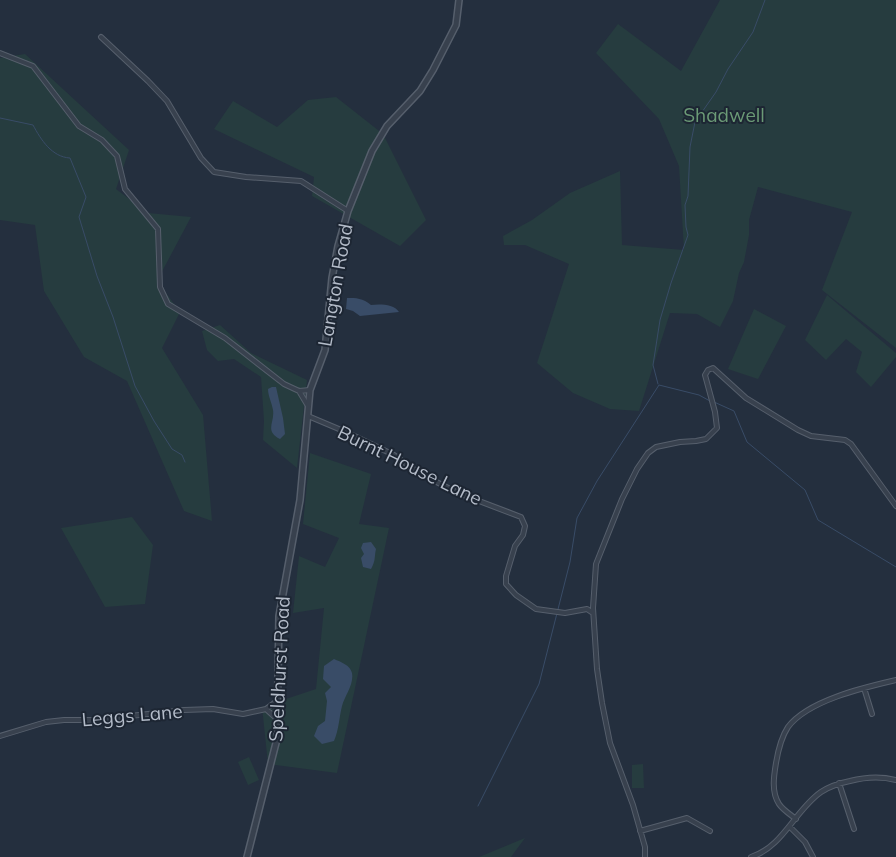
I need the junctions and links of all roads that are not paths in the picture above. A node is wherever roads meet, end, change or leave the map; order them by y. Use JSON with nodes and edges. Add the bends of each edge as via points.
{"nodes":[{"id":1,"x":459,"y":0,"type":"edge"},
{"id":2,"x":101,"y":37,"type":"dead end"},
{"id":3,"x":0,"y":53,"type":"edge"},
{"id":4,"x":348,"y":211,"type":"junction"},
{"id":5,"x":310,"y":390,"type":"junction"},
{"id":6,"x":299,"y":391,"type":"junction"},
{"id":7,"x":308,"y":406,"type":"junction"},
{"id":8,"x":308,"y":416,"type":"junction"},
{"id":9,"x":896,"y":506,"type":"edge"},
{"id":10,"x":593,"y":613,"type":"junction"},
{"id":11,"x":896,"y":680,"type":"edge"},
{"id":12,"x":864,"y":688,"type":"junction"},
{"id":13,"x":277,"y":701,"type":"junction"},
{"id":14,"x":266,"y":709,"type":"junction"},
{"id":15,"x":872,"y":714,"type":"dead end"},
{"id":16,"x":278,"y":720,"type":"junction"},
{"id":17,"x":0,"y":736,"type":"edge"},
{"id":18,"x":896,"y":780,"type":"edge"},
{"id":19,"x":839,"y":783,"type":"junction"},
{"id":20,"x":796,"y":819,"type":"junction"},
{"id":21,"x":790,"y":826,"type":"junction"},
{"id":22,"x":854,"y":829,"type":"dead end"},
{"id":23,"x":640,"y":831,"type":"junction"},
{"id":24,"x":710,"y":831,"type":"dead end"},
{"id":25,"x":247,"y":857,"type":"edge"},
{"id":26,"x":645,"y":857,"type":"edge"},
{"id":27,"x":751,"y":857,"type":"edge"},
{"id":28,"x":813,"y":857,"type":"edge"}],
"edges":[{"from":1,"to":4,"type":"street","name":"Langton Road","via":[[456,25],[440,56],[420,91],[388,126],[372,151]]},
{"from":2,"to":4,"type":"street","via":[[166,101],[201,158],[214,172],[300,181]]},
{"from":3,"to":6,"type":"street","via":[[33,66],[79,126],[102,140],[117,156],[125,190],[158,228],[160,288],[168,304],[225,338],[284,384]]},
{"from":4,"to":5,"type":"street","name":"Langton Road","via":[[335,264],[325,350]]},
{"from":5,"to":6,"type":"street"},
{"from":5,"to":7,"type":"street","name":"Speldhurst Road"},
{"from":6,"to":7,"type":"street"},
{"from":7,"to":8,"type":"street","name":"Speldhurst Road"},
{"from":8,"to":10,"type":"street","name":"Burnt House Lane","via":[[394,455],[419,473],[458,493],[521,517],[525,526],[523,535],[515,546],[506,584],[536,609],[565,613],[587,609]]},
{"from":8,"to":13,"type":"street","name":"Speldhurst Road","via":[[300,500],[279,616]]},
{"from":9,"to":10,"type":"street","via":[[851,444],[798,430],[746,398],[713,368],[705,375],[717,428],[706,439],[656,446],[637,469],[596,564]]},
{"from":10,"to":23,"type":"street","via":[[597,669],[610,743]]},
{"from":11,"to":12,"type":"street"},
{"from":12,"to":15,"type":"street"},
{"from":12,"to":20,"type":"street","via":[[805,712],[788,727],[774,772],[774,792],[779,804]]},
{"from":13,"to":14,"type":"street","name":"Leggs Lane"},
{"from":13,"to":16,"type":"street","name":"Speldhurst Road"},
{"from":14,"to":16,"type":"street"},
{"from":14,"to":17,"type":"street","name":"Leggs Lane","via":[[243,714],[213,709],[64,720]]},
{"from":16,"to":25,"type":"street","name":"Speldhurst Road","via":[[275,750]]},
{"from":18,"to":19,"type":"street","via":[[878,777]]},
{"from":19,"to":20,"type":"street","via":[[811,801]]},
{"from":19,"to":22,"type":"street"},
{"from":20,"to":21,"type":"street"},
{"from":21,"to":27,"type":"street","via":[[780,838]]},
{"from":21,"to":28,"type":"street","via":[[805,842]]},
{"from":23,"to":24,"type":"street","via":[[687,818]]},
{"from":23,"to":26,"type":"street"}]}
